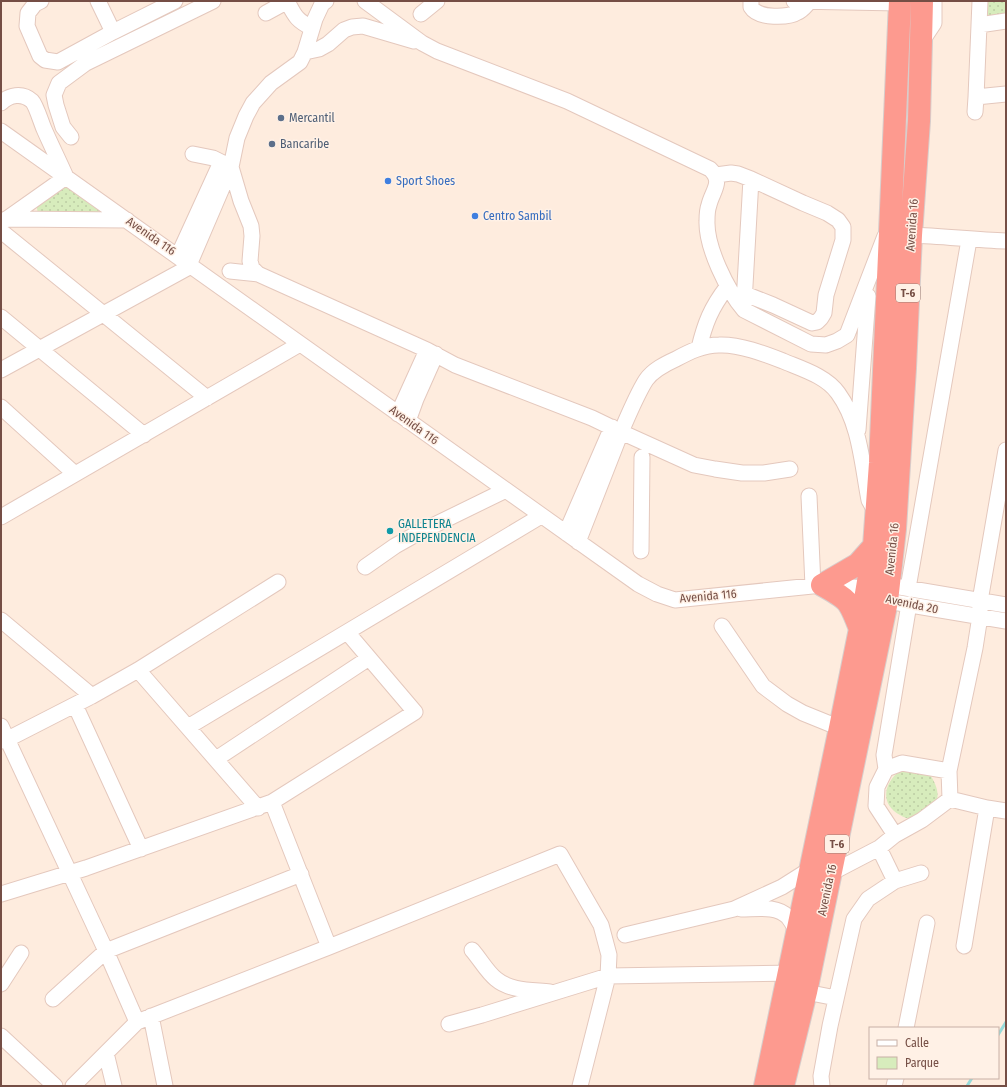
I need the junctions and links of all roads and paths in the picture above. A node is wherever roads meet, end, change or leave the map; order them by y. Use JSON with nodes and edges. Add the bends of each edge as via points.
{"nodes":[{"id":1,"x":41,"y":1,"type":"edge"},
{"id":2,"x":98,"y":1,"type":"edge"},
{"id":3,"x":175,"y":1,"type":"edge"},
{"id":4,"x":213,"y":1,"type":"edge"},
{"id":5,"x":287,"y":1,"type":"edge"},
{"id":6,"x":326,"y":1,"type":"edge"},
{"id":7,"x":365,"y":1,"type":"edge"},
{"id":8,"x":437,"y":1,"type":"edge"},
{"id":9,"x":750,"y":1,"type":"edge"},
{"id":10,"x":794,"y":1,"type":"edge"},
{"id":11,"x":922,"y":1,"type":"edge"},
{"id":12,"x":934,"y":1,"type":"edge"},
{"id":13,"x":980,"y":1,"type":"edge"},
{"id":14,"x":810,"y":2,"type":"edge"},
{"id":15,"x":852,"y":2,"type":"edge"},
{"id":16,"x":899,"y":2,"type":"edge"},
{"id":17,"x":266,"y":13,"type":"dead end"},
{"id":18,"x":421,"y":14,"type":"dead end"},
{"id":19,"x":1006,"y":21,"type":"edge"},
{"id":20,"x":979,"y":25,"type":"junction"},
{"id":21,"x":312,"y":28,"type":"junction"},
{"id":22,"x":113,"y":32,"type":"junction"},
{"id":23,"x":921,"y":42,"type":"junction"},
{"id":24,"x":422,"y":43,"type":"junction"},
{"id":25,"x":305,"y":52,"type":"junction"},
{"id":26,"x":1006,"y":94,"type":"edge"},
{"id":27,"x":1,"y":103,"type":"edge"},
{"id":28,"x":1,"y":130,"type":"edge"},
{"id":29,"x":71,"y":137,"type":"dead end"},
{"id":30,"x":192,"y":154,"type":"dead end"},
{"id":31,"x":226,"y":165,"type":"junction"},
{"id":32,"x":716,"y":175,"type":"junction"},
{"id":33,"x":66,"y":177,"type":"junction"},
{"id":34,"x":751,"y":179,"type":"junction"},
{"id":35,"x":127,"y":220,"type":"junction"},
{"id":36,"x":891,"y":220,"type":"junction"},
{"id":37,"x":3,"y":224,"type":"edge"},
{"id":38,"x":911,"y":235,"type":"junction"},
{"id":39,"x":970,"y":240,"type":"junction"},
{"id":40,"x":1006,"y":241,"type":"edge"},
{"id":41,"x":186,"y":262,"type":"junction"},
{"id":42,"x":230,"y":271,"type":"dead end"},
{"id":43,"x":871,"y":273,"type":"junction"},
{"id":44,"x":258,"y":274,"type":"junction"},
{"id":45,"x":727,"y":287,"type":"junction"},
{"id":46,"x":745,"y":294,"type":"junction"},
{"id":47,"x":744,"y":310,"type":"junction"},
{"id":48,"x":103,"y":314,"type":"junction"},
{"id":49,"x":1,"y":317,"type":"edge"},
{"id":50,"x":300,"y":344,"type":"junction"},
{"id":51,"x":699,"y":348,"type":"junction"},
{"id":52,"x":40,"y":349,"type":"junction"},
{"id":53,"x":432,"y":352,"type":"junction"},
{"id":54,"x":1,"y":370,"type":"edge"},
{"id":55,"x":207,"y":398,"type":"junction"},
{"id":56,"x":1,"y":407,"type":"edge"},
{"id":57,"x":403,"y":417,"type":"junction"},
{"id":58,"x":616,"y":430,"type":"junction"},
{"id":59,"x":144,"y":435,"type":"junction"},
{"id":60,"x":858,"y":437,"type":"junction"},
{"id":61,"x":1006,"y":450,"type":"edge"},
{"id":62,"x":642,"y":457,"type":"dead end"},
{"id":63,"x":790,"y":469,"type":"dead end"},
{"id":64,"x":75,"y":474,"type":"junction"},
{"id":65,"x":506,"y":490,"type":"junction"},
{"id":66,"x":809,"y":496,"type":"dead end"},
{"id":67,"x":4,"y":510,"type":"edge"},
{"id":68,"x":877,"y":514,"type":"junction"},
{"id":69,"x":541,"y":516,"type":"junction"},
{"id":70,"x":572,"y":537,"type":"junction"},
{"id":71,"x":874,"y":546,"type":"junction"},
{"id":72,"x":641,"y":551,"type":"dead end"},
{"id":73,"x":365,"y":567,"type":"dead end"},
{"id":74,"x":278,"y":582,"type":"dead end"},
{"id":75,"x":818,"y":586,"type":"junction"},
{"id":76,"x":866,"y":588,"type":"junction"},
{"id":77,"x":894,"y":591,"type":"junction"},
{"id":78,"x":980,"y":601,"type":"junction"},
{"id":79,"x":909,"y":604,"type":"junction"},
{"id":80,"x":1006,"y":605,"type":"edge"},
{"id":81,"x":980,"y":616,"type":"junction"},
{"id":82,"x":1,"y":620,"type":"edge"},
{"id":83,"x":1006,"y":621,"type":"edge"},
{"id":84,"x":722,"y":626,"type":"dead end"},
{"id":85,"x":860,"y":630,"type":"junction"},
{"id":86,"x":347,"y":632,"type":"junction"},
{"id":87,"x":369,"y":658,"type":"junction"},
{"id":88,"x":138,"y":670,"type":"junction"},
{"id":89,"x":92,"y":696,"type":"junction"},
{"id":90,"x":75,"y":705,"type":"junction"},
{"id":91,"x":1,"y":726,"type":"edge"},
{"id":92,"x":188,"y":727,"type":"junction"},
{"id":93,"x":840,"y":728,"type":"junction"},
{"id":94,"x":5,"y":740,"type":"edge"},
{"id":95,"x":216,"y":759,"type":"junction"},
{"id":96,"x":886,"y":769,"type":"junction"},
{"id":97,"x":949,"y":771,"type":"junction"},
{"id":98,"x":950,"y":800,"type":"junction"},
{"id":99,"x":265,"y":805,"type":"junction"},
{"id":100,"x":987,"y":808,"type":"junction"},
{"id":101,"x":1006,"y":811,"type":"edge"},
{"id":102,"x":895,"y":835,"type":"junction"},
{"id":103,"x":879,"y":848,"type":"junction"},
{"id":104,"x":141,"y":849,"type":"junction"},
{"id":105,"x":821,"y":870,"type":"junction"},
{"id":106,"x":921,"y":873,"type":"dead end"},
{"id":107,"x":69,"y":874,"type":"junction"},
{"id":108,"x":301,"y":874,"type":"junction"},
{"id":109,"x":895,"y":881,"type":"junction"},
{"id":110,"x":1,"y":894,"type":"edge"},
{"id":111,"x":734,"y":909,"type":"junction"},
{"id":112,"x":927,"y":923,"type":"dead end"},
{"id":113,"x":798,"y":933,"type":"junction"},
{"id":114,"x":625,"y":935,"type":"dead end"},
{"id":115,"x":964,"y":946,"type":"dead end"},
{"id":116,"x":329,"y":948,"type":"junction"},
{"id":117,"x":472,"y":950,"type":"dead end"},
{"id":118,"x":106,"y":951,"type":"junction"},
{"id":119,"x":21,"y":954,"type":"dead end"},
{"id":120,"x":608,"y":976,"type":"junction"},
{"id":121,"x":801,"y":979,"type":"junction"},
{"id":122,"x":1,"y":984,"type":"edge"},
{"id":123,"x":557,"y":992,"type":"junction"},
{"id":124,"x":836,"y":998,"type":"junction"},
{"id":125,"x":53,"y":999,"type":"dead end"},
{"id":126,"x":144,"y":1019,"type":"junction"},
{"id":127,"x":449,"y":1024,"type":"dead end"},
{"id":128,"x":906,"y":1027,"type":"edge"},
{"id":129,"x":1,"y":1036,"type":"edge"},
{"id":130,"x":106,"y":1053,"type":"junction"},
{"id":131,"x":55,"y":1086,"type":"edge"},
{"id":132,"x":73,"y":1086,"type":"edge"},
{"id":133,"x":114,"y":1086,"type":"edge"},
{"id":134,"x":165,"y":1086,"type":"edge"},
{"id":135,"x":580,"y":1086,"type":"edge"},
{"id":136,"x":765,"y":1086,"type":"edge"},
{"id":137,"x":783,"y":1086,"type":"edge"},
{"id":138,"x":822,"y":1086,"type":"edge"}],
"edges":[{"from":1,"to":22,"type":"street","via":[[28,13],[27,26],[40,56],[45,60],[58,62]]},
{"from":2,"to":22,"type":"street"},
{"from":3,"to":22,"type":"street"},
{"from":4,"to":29,"type":"street","via":[[86,63],[59,83],[54,95],[56,106],[63,127]]},
{"from":5,"to":17,"type":"street"},
{"from":5,"to":21,"type":"street","via":[[300,22]]},
{"from":6,"to":21,"type":"street","via":[[322,4]]},
{"from":7,"to":24,"type":"street"},
{"from":8,"to":18,"type":"street"},
{"from":9,"to":14,"type":"street","via":[[751,7],[756,11],[784,17],[798,12]]},
{"from":10,"to":14,"type":"street"},
{"from":11,"to":23,"type":"highway","name":"Avenida 16","number":"T-6"},
{"from":12,"to":23,"type":"street","via":[[934,23]]},
{"from":13,"to":20,"type":"street"},
{"from":14,"to":15,"type":"street"},
{"from":15,"to":16,"type":"street"},
{"from":16,"to":36,"type":"highway","name":"Avenida 16","number":"T-6"},
{"from":19,"to":20,"type":"street"},
{"from":20,"to":26,"type":"street","via":[[975,104]]},
{"from":21,"to":25,"type":"street"},
{"from":23,"to":38,"type":"highway","name":"Avenida 16","number":"T-6","via":[[919,121]]},
{"from":24,"to":25,"type":"street","via":[[363,26],[344,30],[328,44]]},
{"from":24,"to":32,"type":"street","via":[[474,66],[567,101],[710,169]]},
{"from":25,"to":31,"type":"street","via":[[300,62],[271,83],[253,103]]},
{"from":27,"to":33,"type":"street","via":[[16,95],[33,102]]},
{"from":28,"to":33,"type":"street","name":"Avenida 116"},
{"from":30,"to":31,"type":"street","via":[[213,158]]},
{"from":31,"to":41,"type":"street"},
{"from":31,"to":44,"type":"street","via":[[251,226],[250,261]]},
{"from":32,"to":34,"type":"street","via":[[730,173]]},
{"from":32,"to":45,"type":"street","via":[[717,181],[708,206],[707,223],[709,238]]},
{"from":33,"to":35,"type":"street","name":"Avenida 116"},
{"from":33,"to":37,"type":"street"},
{"from":34,"to":46,"type":"street"},
{"from":34,"to":46,"type":"street","via":[[827,213],[843,227],[844,238],[826,295],[824,313],[817,322],[812,323]]},
{"from":35,"to":37,"type":"street"},
{"from":35,"to":41,"type":"street","name":"Avenida 116"},
{"from":36,"to":43,"type":"street"},
{"from":36,"to":68,"type":"highway","name":"Avenida 16","number":"T-6"},
{"from":37,"to":48,"type":"street"},
{"from":38,"to":39,"type":"street"},
{"from":38,"to":77,"type":"highway","name":"Avenida 16","number":"T-6"},
{"from":39,"to":40,"type":"street"},
{"from":39,"to":77,"type":"street"},
{"from":41,"to":48,"type":"street"},
{"from":41,"to":50,"type":"street","name":"Avenida 116"},
{"from":42,"to":44,"type":"street"},
{"from":43,"to":47,"type":"street","via":[[847,335],[826,345],[811,344]]},
{"from":43,"to":60,"type":"street"},
{"from":44,"to":53,"type":"street"},
{"from":45,"to":47,"type":"street"},
{"from":45,"to":51,"type":"street","via":[[711,310]]},
{"from":46,"to":47,"type":"street"},
{"from":48,"to":52,"type":"street"},
{"from":48,"to":55,"type":"street"},
{"from":49,"to":52,"type":"street"},
{"from":50,"to":55,"type":"street"},
{"from":50,"to":57,"type":"street","name":"Avenida 116"},
{"from":51,"to":58,"type":"street","via":[[669,362],[647,379]]},
{"from":51,"to":60,"type":"street","via":[[728,345],[764,354],[825,380],[837,391],[847,406]]},
{"from":52,"to":54,"type":"street"},
{"from":52,"to":59,"type":"street"},
{"from":53,"to":57,"type":"street"},
{"from":53,"to":58,"type":"street","via":[[455,365]]},
{"from":55,"to":59,"type":"street"},
{"from":56,"to":64,"type":"street"},
{"from":57,"to":65,"type":"street","name":"Avenida 116"},
{"from":58,"to":63,"type":"street","via":[[694,465],[742,474]]},
{"from":58,"to":70,"type":"street"},
{"from":59,"to":64,"type":"street"},
{"from":60,"to":68,"type":"street","via":[[869,500]]},
{"from":61,"to":78,"type":"street"},
{"from":62,"to":72,"type":"street"},
{"from":64,"to":67,"type":"street"},
{"from":65,"to":69,"type":"street","name":"Avenida 116"},
{"from":65,"to":73,"type":"street","via":[[418,533]]},
{"from":66,"to":75,"type":"street"},
{"from":68,"to":71,"type":"highway","name":"Avenida 16","number":"T-6"},
{"from":69,"to":70,"type":"street","name":"Avenida 116"},
{"from":69,"to":86,"type":"street"},
{"from":70,"to":75,"type":"street","name":"Avenida 116","via":[[638,584],[675,600]]},
{"from":71,"to":75,"type":"highway","via":[[858,564]]},
{"from":71,"to":76,"type":"highway","name":"Avenida 16","number":"T-6"},
{"from":74,"to":88,"type":"street"},
{"from":75,"to":76,"type":"street","name":"Avenida 116"},
{"from":75,"to":85,"type":"highway","via":[[843,597],[848,602]]},
{"from":76,"to":77,"type":"street","name":"Avenida 20"},
{"from":76,"to":85,"type":"highway","name":"Avenida 16","number":"T-6"},
{"from":77,"to":78,"type":"street","name":"Avenida 20"},
{"from":77,"to":79,"type":"street","name":"Avenida 20"},
{"from":77,"to":105,"type":"highway","name":"Avenida 16","number":"T-6"},
{"from":78,"to":80,"type":"street","name":"Avenida 20"},
{"from":78,"to":81,"type":"street"},
{"from":79,"to":81,"type":"street","name":"Avenida 20"},
{"from":79,"to":96,"type":"street","via":[[884,755]]},
{"from":81,"to":83,"type":"street","name":"Avenida 20"},
{"from":81,"to":97,"type":"street"},
{"from":82,"to":89,"type":"street"},
{"from":84,"to":93,"type":"street","via":[[763,686],[803,713]]},
{"from":85,"to":93,"type":"highway","name":"Avenida 16","number":"T-6"},
{"from":86,"to":87,"type":"street"},
{"from":86,"to":92,"type":"street"},
{"from":87,"to":95,"type":"street"},
{"from":87,"to":99,"type":"street","via":[[415,712]]},
{"from":88,"to":89,"type":"street"},
{"from":88,"to":92,"type":"street"},
{"from":89,"to":90,"type":"street"},
{"from":90,"to":94,"type":"street"},
{"from":90,"to":104,"type":"street"},
{"from":91,"to":94,"type":"street"},
{"from":92,"to":95,"type":"street"},
{"from":93,"to":105,"type":"highway","name":"Avenida 16","number":"T-6"},
{"from":94,"to":107,"type":"street"},
{"from":95,"to":99,"type":"street"},
{"from":96,"to":97,"type":"street","via":[[902,763]]},
{"from":96,"to":102,"type":"street","via":[[877,787],[876,806]]},
{"from":97,"to":98,"type":"street"},
{"from":98,"to":100,"type":"street"},
{"from":98,"to":102,"type":"street"},
{"from":99,"to":104,"type":"street"},
{"from":99,"to":108,"type":"street"},
{"from":100,"to":101,"type":"street"},
{"from":100,"to":115,"type":"street"},
{"from":102,"to":103,"type":"street"},
{"from":103,"to":105,"type":"street"},
{"from":103,"to":109,"type":"street"},
{"from":104,"to":107,"type":"street"},
{"from":105,"to":111,"type":"street"},
{"from":105,"to":113,"type":"highway","name":"Avenida 16","number":"T-6"},
{"from":105,"to":121,"type":"highway","name":"Avenida 16","number":"T-6"},
{"from":106,"to":109,"type":"street"},
{"from":107,"to":110,"type":"street"},
{"from":107,"to":118,"type":"street"},
{"from":108,"to":116,"type":"street"},
{"from":108,"to":118,"type":"street"},
{"from":109,"to":124,"type":"street","via":[[868,899],[854,919]]},
{"from":111,"to":113,"type":"street","via":[[779,911],[787,916]]},
{"from":111,"to":114,"type":"street"},
{"from":112,"to":128,"type":"street"},
{"from":113,"to":121,"type":"highway","name":"Avenida 16","number":"T-6"},
{"from":116,"to":120,"type":"street","via":[[560,854],[601,925],[609,955]]},
{"from":116,"to":126,"type":"street"},
{"from":117,"to":123,"type":"street","via":[[495,979],[505,985]]},
{"from":118,"to":125,"type":"street"},
{"from":118,"to":126,"type":"street"},
{"from":119,"to":122,"type":"street"},
{"from":120,"to":121,"type":"street"},
{"from":120,"to":123,"type":"street"},
{"from":120,"to":135,"type":"street"},
{"from":121,"to":124,"type":"street"},
{"from":121,"to":136,"type":"highway","name":"Avenida 16","number":"T-6"},
{"from":121,"to":137,"type":"highway","name":"Avenida 16","number":"T-6"},
{"from":123,"to":127,"type":"street"},
{"from":124,"to":138,"type":"street","via":[[821,1076]]},
{"from":126,"to":130,"type":"street"},
{"from":126,"to":134,"type":"street"},
{"from":129,"to":131,"type":"street"},
{"from":130,"to":132,"type":"street"},
{"from":130,"to":133,"type":"street"}]}
